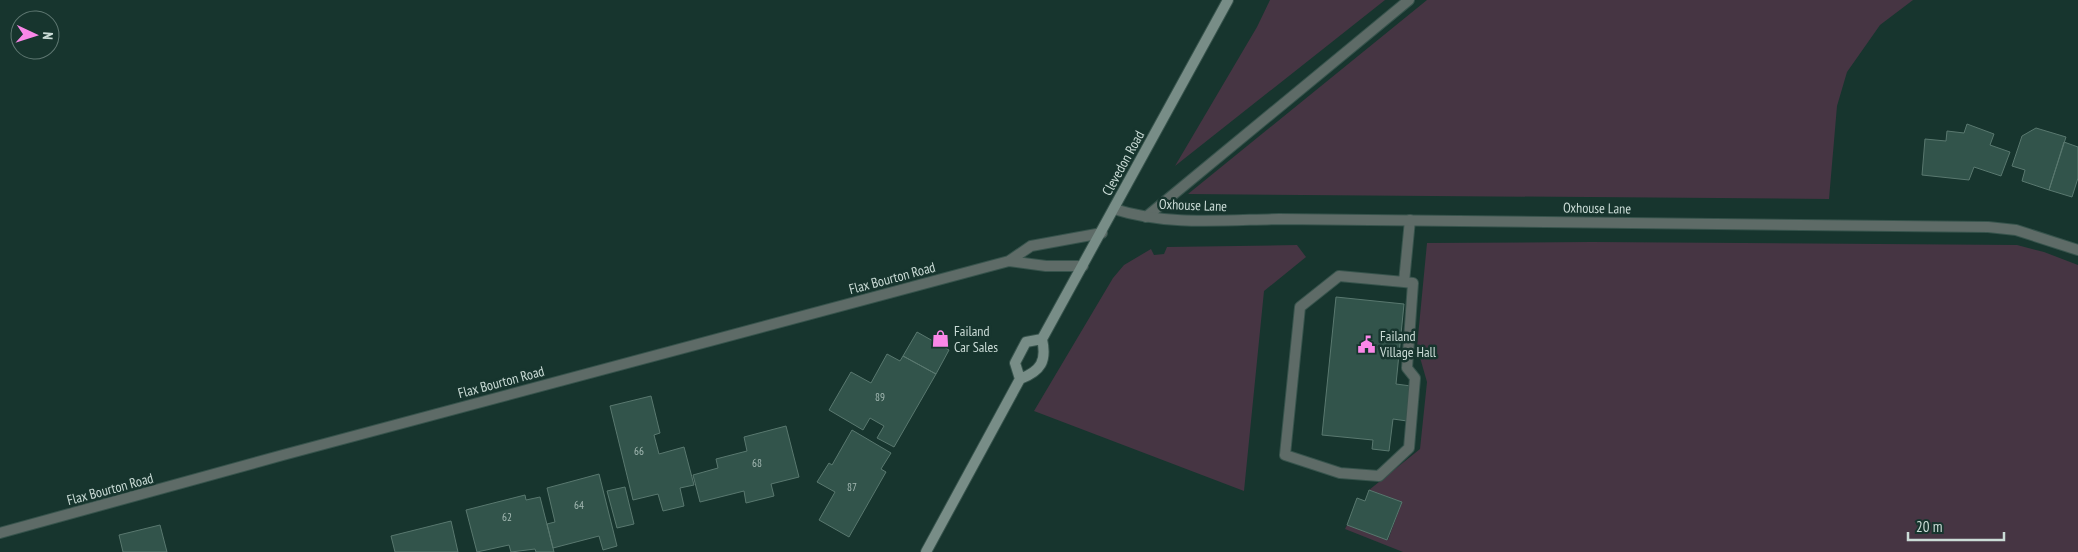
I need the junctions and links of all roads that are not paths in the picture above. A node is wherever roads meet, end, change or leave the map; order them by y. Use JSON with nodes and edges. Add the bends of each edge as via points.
{"nodes":[{"id":1,"x":1228,"y":0,"type":"edge"},
{"id":2,"x":1409,"y":0,"type":"edge"},
{"id":3,"x":1114,"y":209,"type":"junction"},
{"id":4,"x":1146,"y":217,"type":"junction"},
{"id":5,"x":1410,"y":220,"type":"junction"},
{"id":6,"x":1102,"y":233,"type":"junction"},
{"id":7,"x":2078,"y":250,"type":"edge"},
{"id":8,"x":1009,"y":261,"type":"junction"},
{"id":9,"x":1083,"y":266,"type":"junction"},
{"id":10,"x":1404,"y":282,"type":"junction"},
{"id":11,"x":1042,"y":339,"type":"junction"},
{"id":12,"x":1020,"y":379,"type":"junction"},
{"id":13,"x":0,"y":533,"type":"edge"},
{"id":14,"x":926,"y":552,"type":"edge"}],
"edges":[{"from":1,"to":3,"type":"main road","name":"Clevedon Road"},
{"from":2,"to":4,"type":"street"},
{"from":3,"to":4,"type":"street","name":"Oxhouse Lane"},
{"from":3,"to":6,"type":"main road","name":"Clevedon Road"},
{"from":4,"to":5,"type":"street","name":"Oxhouse Lane","via":[[1187,221]]},
{"from":5,"to":7,"type":"street","name":"Oxhouse Lane","via":[[1988,227],[2016,230]]},
{"from":5,"to":10,"type":"street"},
{"from":6,"to":8,"type":"street","name":"Flax Bourton Road","via":[[1031,246]]},
{"from":6,"to":9,"type":"main road","name":"Clevedon Road"},
{"from":8,"to":9,"type":"street","name":"Flax Bourton Road"},
{"from":8,"to":13,"type":"street","name":"Flax Bourton Road"},
{"from":9,"to":11,"type":"main road","name":"Clevedon Road"},
{"from":10,"to":10,"type":"street","via":[[1339,276],[1300,307],[1285,455],[1340,473],[1379,476],[1409,448],[1415,378],[1407,368],[1413,283]]},
{"from":11,"to":12,"type":"main road","name":"Clevedon Road","via":[[1045,354],[1040,364],[1035,373]]},
{"from":11,"to":12,"type":"main road","via":[[1026,342],[1014,363]]},
{"from":12,"to":14,"type":"main road","name":"Clevedon Road"}]}
